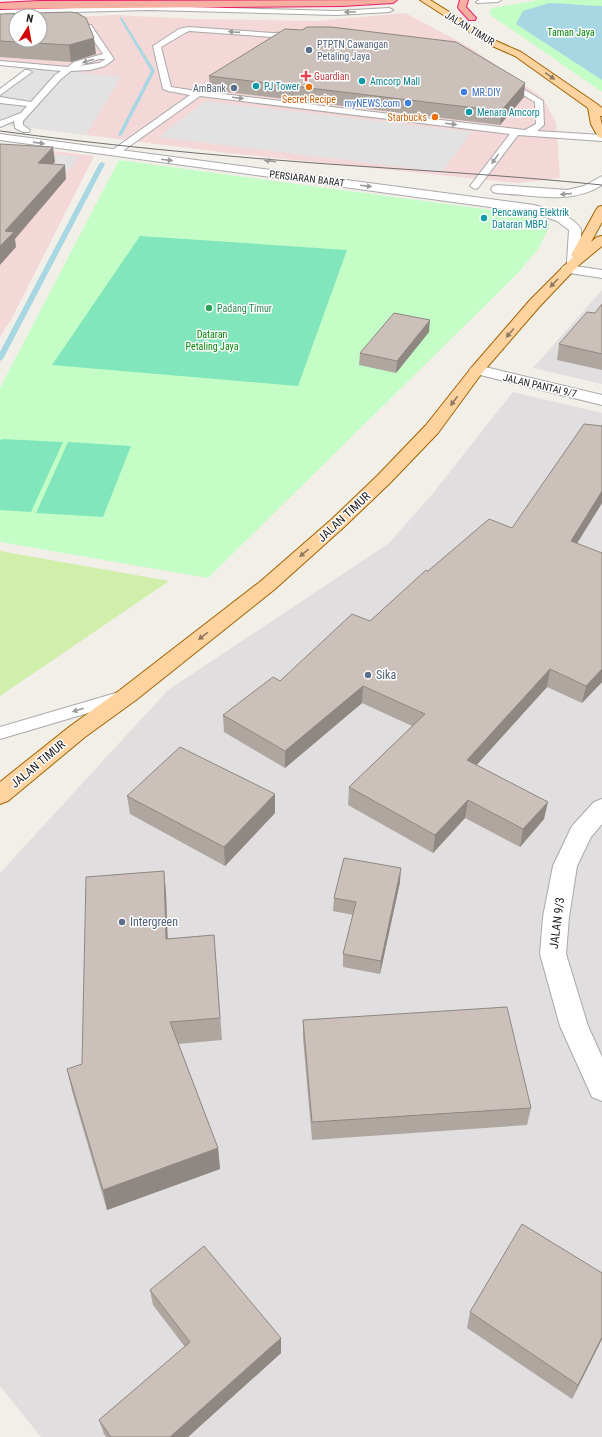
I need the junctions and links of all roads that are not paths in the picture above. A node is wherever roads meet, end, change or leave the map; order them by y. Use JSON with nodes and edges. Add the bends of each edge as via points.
{"nodes":[{"id":1,"x":154,"y":0,"type":"edge"},
{"id":2,"x":393,"y":0,"type":"edge"},
{"id":3,"x":424,"y":0,"type":"edge"},
{"id":4,"x":464,"y":0,"type":"edge"},
{"id":5,"x":498,"y":0,"type":"edge"},
{"id":6,"x":479,"y":2,"type":"dead end"},
{"id":7,"x":249,"y":4,"type":"junction"},
{"id":8,"x":25,"y":5,"type":"junction"},
{"id":9,"x":0,"y":6,"type":"edge"},
{"id":10,"x":454,"y":7,"type":"dead end"},
{"id":11,"x":149,"y":8,"type":"junction"},
{"id":12,"x":389,"y":10,"type":"dead end"},
{"id":13,"x":0,"y":12,"type":"edge"},
{"id":14,"x":475,"y":20,"type":"joint"},
{"id":15,"x":48,"y":25,"type":"edge"},
{"id":16,"x":273,"y":35,"type":"junction"},
{"id":17,"x":311,"y":35,"type":"edge"},
{"id":18,"x":503,"y":37,"type":"dead end"},
{"id":19,"x":261,"y":45,"type":"edge"},
{"id":20,"x":518,"y":54,"type":"junction"},
{"id":21,"x":0,"y":63,"type":"edge"},
{"id":22,"x":70,"y":70,"type":"junction"},
{"id":23,"x":28,"y":72,"type":"edge"},
{"id":24,"x":493,"y":73,"type":"edge"},
{"id":25,"x":212,"y":84,"type":"edge"},
{"id":26,"x":0,"y":93,"type":"edge"},
{"id":27,"x":199,"y":93,"type":"junction"},
{"id":28,"x":0,"y":100,"type":"edge"},
{"id":29,"x":34,"y":104,"type":"junction"},
{"id":30,"x":593,"y":106,"type":"junction"},
{"id":31,"x":602,"y":113,"type":"edge"},
{"id":32,"x":22,"y":115,"type":"junction"},
{"id":33,"x":0,"y":125,"type":"edge"},
{"id":34,"x":26,"y":130,"type":"junction"},
{"id":35,"x":516,"y":132,"type":"junction"},
{"id":36,"x":527,"y":133,"type":"junction"},
{"id":37,"x":602,"y":135,"type":"edge"},
{"id":38,"x":0,"y":137,"type":"edge"},
{"id":39,"x":602,"y":138,"type":"edge"},
{"id":40,"x":129,"y":143,"type":"junction"},
{"id":41,"x":112,"y":145,"type":"junction"},
{"id":42,"x":145,"y":145,"type":"dead end"},
{"id":43,"x":602,"y":180,"type":"edge"},
{"id":44,"x":471,"y":186,"type":"joint"},
{"id":45,"x":602,"y":210,"type":"edge"},
{"id":46,"x":602,"y":240,"type":"edge"},
{"id":47,"x":571,"y":266,"type":"junction"},
{"id":48,"x":602,"y":274,"type":"edge"},
{"id":49,"x":477,"y":370,"type":"junction"},
{"id":50,"x":602,"y":400,"type":"edge"},
{"id":51,"x":128,"y":695,"type":"junction"},
{"id":52,"x":77,"y":732,"type":"junction"},
{"id":53,"x":0,"y":733,"type":"edge"},
{"id":54,"x":0,"y":776,"type":"edge"},
{"id":55,"x":0,"y":795,"type":"edge"},
{"id":56,"x":602,"y":808,"type":"edge"},
{"id":57,"x":0,"y":812,"type":"edge"},
{"id":58,"x":602,"y":1088,"type":"edge"}],
"edges":[{"from":1,"to":8,"type":"highway"},
{"from":2,"to":7,"type":"highway"},
{"from":3,"to":20,"type":"main road","name":"JALAN TIMUR","via":[[493,43]]},
{"from":4,"to":14,"type":"highway","via":[[462,7]]},
{"from":5,"to":6,"type":"lane"},
{"from":7,"to":8,"type":"highway"},
{"from":7,"to":11,"type":"lane"},
{"from":8,"to":9,"type":"highway"},
{"from":10,"to":14,"type":"main road","name":"JALAN TIMUR"},
{"from":12,"to":11,"type":"lane","one_way":true,"via":[[336,13]]},
{"from":11,"to":13,"type":"lane"},
{"from":15,"to":22,"type":"lane","via":[[71,24],[88,27],[110,59],[100,66]]},
{"from":16,"to":17,"type":"lane"},
{"from":16,"to":19,"type":"lane"},
{"from":16,"to":27,"type":"lane","one_way":true,"via":[[188,29],[158,44],[166,87]]},
{"from":18,"to":20,"type":"main road","name":"JALAN TIMUR"},
{"from":20,"to":30,"type":"main road","name":"JALAN TIMUR","one_way":true},
{"from":21,"to":22,"type":"lane"},
{"from":22,"to":29,"type":"lane","via":[[58,77]]},
{"from":23,"to":26,"type":"lane"},
{"from":24,"to":36,"type":"lane","via":[[539,101],[540,124]]},
{"from":25,"to":27,"type":"lane"},
{"from":27,"to":35,"type":"lane","one_way":true},
{"from":27,"to":40,"type":"lane"},
{"from":28,"to":29,"type":"lane"},
{"from":29,"to":32,"type":"lane"},
{"from":30,"to":31,"type":"main road","name":"JALAN TIMUR"},
{"from":30,"to":37,"type":"main road","via":[[596,124]]},
{"from":32,"to":33,"type":"lane"},
{"from":32,"to":34,"type":"lane","via":[[18,124]]},
{"from":33,"to":34,"type":"street","name":"PERSIARAN BARAT"},
{"from":34,"to":41,"type":"street","name":"PERSIARAN BARAT"},
{"from":35,"to":36,"type":"lane"},
{"from":35,"to":44,"type":"lane","one_way":true},
{"from":36,"to":39,"type":"lane"},
{"from":38,"to":41,"type":"street","name":"PERSIARAN BARAT","one_way":true},
{"from":40,"to":41,"type":"street","name":"PERSIARAN BARAT"},
{"from":40,"to":42,"type":"street","name":"PERSIARAN BARAT"},
{"from":41,"to":47,"type":"street","name":"PERSIARAN BARAT","one_way":true,"via":[[534,209],[561,217],[575,229]]},
{"from":43,"to":44,"type":"street","one_way":true,"via":[[588,189],[567,194]]},
{"from":45,"to":47,"type":"main road","name":"JALAN TIMUR"},
{"from":46,"to":47,"type":"main road","name":"JALAN TIMUR"},
{"from":47,"to":48,"type":"street"},
{"from":47,"to":49,"type":"main road","name":"JALAN TIMUR","one_way":true},
{"from":49,"to":50,"type":"street","name":"JALAN PANTAI 9/7"},
{"from":49,"to":51,"type":"main road","name":"JALAN TIMUR","one_way":true,"via":[[432,429],[338,523],[268,585]]},
{"from":51,"to":52,"type":"main road","name":"JALAN TIMUR"},
{"from":51,"to":53,"type":"lane","one_way":true},
{"from":52,"to":54,"type":"main road","name":"JALAN TIMUR"},
{"from":52,"to":55,"type":"main road","name":"JALAN TIMUR"},
{"from":52,"to":57,"type":"main road"},
{"from":56,"to":58,"type":"street","name":"JALAN 9/3","via":[[581,832],[565,866],[556,916],[553,954],[574,1026]]}]}
